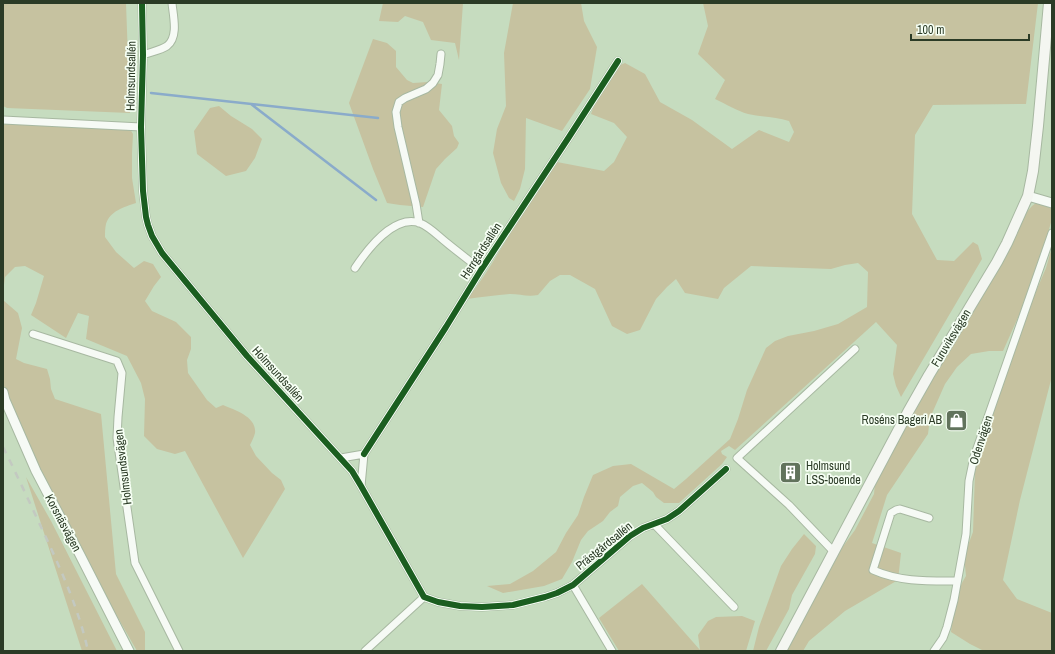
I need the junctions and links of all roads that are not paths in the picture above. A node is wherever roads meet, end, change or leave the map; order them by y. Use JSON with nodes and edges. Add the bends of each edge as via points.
{"nodes":[{"id":1,"x":142,"y":3,"type":"edge"},
{"id":2,"x":172,"y":3,"type":"edge"},
{"id":3,"x":1049,"y":3,"type":"edge"},
{"id":4,"x":441,"y":54,"type":"dead end"},
{"id":5,"x":143,"y":55,"type":"junction"},
{"id":6,"x":618,"y":61,"type":"dead end"},
{"id":7,"x":3,"y":120,"type":"edge"},
{"id":8,"x":141,"y":127,"type":"junction"},
{"id":9,"x":1028,"y":196,"type":"junction"},
{"id":10,"x":1052,"y":203,"type":"edge"},
{"id":11,"x":419,"y":223,"type":"junction"},
{"id":12,"x":1052,"y":233,"type":"edge"},
{"id":13,"x":355,"y":268,"type":"dead end"},
{"id":14,"x":481,"y":270,"type":"junction"},
{"id":15,"x":33,"y":334,"type":"dead end"},
{"id":16,"x":855,"y":349,"type":"dead end"},
{"id":17,"x":3,"y":392,"type":"edge"},
{"id":18,"x":364,"y":454,"type":"junction"},
{"id":19,"x":341,"y":458,"type":"junction"},
{"id":20,"x":726,"y":468,"type":"dead end"},
{"id":21,"x":361,"y":486,"type":"junction"},
{"id":22,"x":929,"y":518,"type":"dead end"},
{"id":23,"x":654,"y":524,"type":"junction"},
{"id":24,"x":834,"y":552,"type":"junction"},
{"id":25,"x":957,"y":581,"type":"junction"},
{"id":26,"x":573,"y":585,"type":"junction"},
{"id":27,"x":424,"y":597,"type":"junction"},
{"id":28,"x":734,"y":607,"type":"dead end"},
{"id":29,"x":129,"y":651,"type":"edge"},
{"id":30,"x":179,"y":651,"type":"edge"},
{"id":31,"x":364,"y":651,"type":"edge"},
{"id":32,"x":612,"y":651,"type":"edge"},
{"id":33,"x":781,"y":651,"type":"edge"},
{"id":34,"x":934,"y":651,"type":"edge"}],
"edges":[{"from":1,"to":5,"type":"street","name":"Holmsundsallén"},
{"from":2,"to":5,"type":"street","via":[[174,36],[164,48]]},
{"from":3,"to":9,"type":"main road","name":"Furuviksvägen","via":[[1038,126]]},
{"from":4,"to":11,"type":"street","via":[[438,75],[433,83],[426,90],[399,102],[396,112]]},
{"from":5,"to":8,"type":"street","name":"Holmsundsallén"},
{"from":6,"to":14,"type":"street","name":"Herrgårdsallén"},
{"from":7,"to":8,"type":"street"},
{"from":8,"to":19,"type":"street","name":"Holmsundsallén","via":[[146,216],[162,253],[247,356]]},
{"from":9,"to":10,"type":"street"},
{"from":9,"to":24,"type":"main road","name":"Furuviksvägen","via":[[1007,244],[915,400]]},
{"from":11,"to":13,"type":"street","via":[[407,222],[397,225],[364,255]]},
{"from":11,"to":14,"type":"street","name":"Herrgårdsallén"},
{"from":12,"to":25,"type":"street","name":"Odenvägen","via":[[974,457],[969,481],[966,534]]},
{"from":14,"to":18,"type":"street","name":"Herrgårdsallén"},
{"from":15,"to":30,"type":"street","name":"Holmsundsvägen","via":[[117,361],[122,373],[117,438],[135,563]]},
{"from":16,"to":24,"type":"street","via":[[738,458],[789,505]]},
{"from":17,"to":29,"type":"street","name":"Korsnäsvägen","via":[[36,472]]},
{"from":18,"to":19,"type":"street"},
{"from":18,"to":21,"type":"street"},
{"from":19,"to":21,"type":"street","name":"Holmsundsallén"},
{"from":20,"to":23,"type":"street","name":"Prästgårdsallén","via":[[679,511]]},
{"from":21,"to":27,"type":"street","name":"Holmsundsallén"},
{"from":22,"to":25,"type":"street","via":[[900,509],[893,511],[873,570],[908,580]]},
{"from":23,"to":26,"type":"street","name":"Prästgårdsallén","via":[[630,536]]},
{"from":23,"to":28,"type":"street"},
{"from":24,"to":33,"type":"main road","name":"Furuviksvägen"},
{"from":25,"to":34,"type":"street","name":"Odenvägen","via":[[947,627]]},
{"from":26,"to":27,"type":"street","via":[[545,598],[500,606],[460,606]]},
{"from":26,"to":32,"type":"street"},
{"from":27,"to":31,"type":"street"}]}
